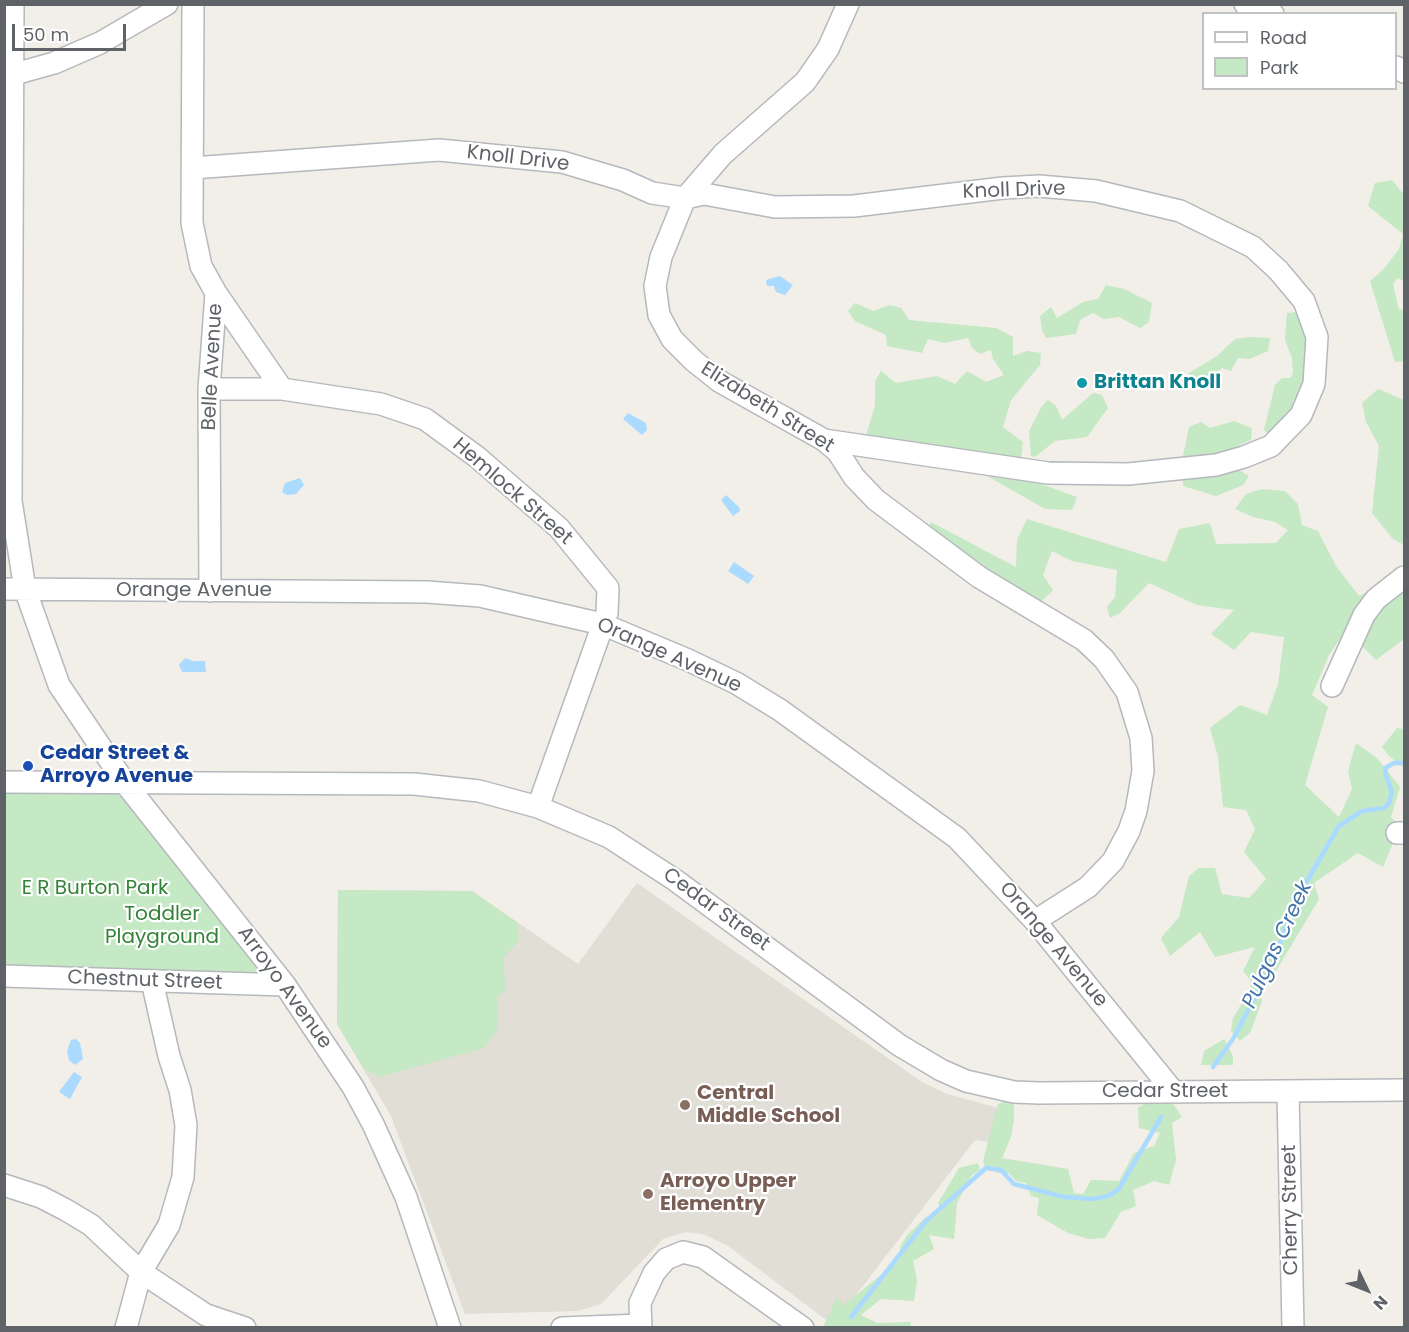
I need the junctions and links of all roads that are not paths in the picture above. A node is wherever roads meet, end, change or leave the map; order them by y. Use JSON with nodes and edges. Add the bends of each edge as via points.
{"nodes":[{"id":1,"x":13,"y":4,"type":"edge"},
{"id":2,"x":167,"y":4,"type":"edge"},
{"id":3,"x":193,"y":4,"type":"edge"},
{"id":4,"x":848,"y":4,"type":"edge"},
{"id":5,"x":1245,"y":4,"type":"edge"},
{"id":6,"x":1267,"y":12,"type":"edge"},
{"id":7,"x":9,"y":76,"type":"edge"},
{"id":8,"x":192,"y":168,"type":"junction"},
{"id":9,"x":685,"y":198,"type":"junction"},
{"id":10,"x":216,"y":293,"type":"junction"},
{"id":11,"x":209,"y":389,"type":"junction"},
{"id":12,"x":282,"y":389,"type":"junction"},
{"id":13,"x":824,"y":440,"type":"junction"},
{"id":14,"x":1404,"y":577,"type":"edge"},
{"id":15,"x":15,"y":589,"type":"edge"},
{"id":16,"x":210,"y":591,"type":"junction"},
{"id":17,"x":602,"y":624,"type":"junction"},
{"id":18,"x":1332,"y":686,"type":"dead end"},
{"id":19,"x":4,"y":782,"type":"edge"},
{"id":20,"x":125,"y":783,"type":"junction"},
{"id":21,"x":538,"y":807,"type":"junction"},
{"id":22,"x":1035,"y":921,"type":"junction"},
{"id":23,"x":4,"y":976,"type":"edge"},
{"id":24,"x":152,"y":981,"type":"junction"},
{"id":25,"x":285,"y":985,"type":"junction"},
{"id":26,"x":1404,"y":1090,"type":"edge"},
{"id":27,"x":1173,"y":1091,"type":"junction"},
{"id":28,"x":1288,"y":1092,"type":"junction"},
{"id":29,"x":4,"y":1185,"type":"edge"},
{"id":30,"x":141,"y":1272,"type":"junction"},
{"id":31,"x":641,"y":1326,"type":"edge"},
{"id":32,"x":126,"y":1328,"type":"edge"},
{"id":33,"x":245,"y":1328,"type":"edge"},
{"id":34,"x":450,"y":1328,"type":"edge"},
{"id":35,"x":562,"y":1328,"type":"edge"},
{"id":36,"x":803,"y":1328,"type":"edge"},
{"id":37,"x":1293,"y":1328,"type":"edge"}],
"edges":[{"from":1,"to":7,"type":"street","name":"Arroyo Avenue"},
{"from":2,"to":7,"type":"street","via":[[100,43],[54,63]]},
{"from":3,"to":8,"type":"street","name":"Belle Avenue"},
{"from":4,"to":9,"type":"street","name":"Elizabeth Street","via":[[828,49],[805,82],[723,154]]},
{"from":5,"to":6,"type":"street"},
{"from":7,"to":15,"type":"street","name":"Arroyo Avenue"},
{"from":8,"to":9,"type":"street","name":"Knoll Drive","via":[[438,150],[562,162],[652,193]]},
{"from":8,"to":10,"type":"street","name":"Belle Avenue","via":[[192,223],[201,266]]},
{"from":9,"to":13,"type":"street","name":"Elizabeth Street","via":[[660,257],[656,286],[659,315],[672,339],[719,381]]},
{"from":9,"to":13,"type":"street","name":"Knoll Drive","via":[[704,194],[775,207],[854,206],[1003,188],[1039,186],[1096,191],[1180,212],[1253,247],[1304,301],[1317,337],[1314,384],[1301,416],[1271,446],[1216,465],[1128,474],[1048,473]]},
{"from":10,"to":11,"type":"street","name":"Belle Avenue"},
{"from":10,"to":12,"type":"street"},
{"from":11,"to":12,"type":"street","name":"Hemlock Street"},
{"from":11,"to":16,"type":"street","name":"Belle Avenue"},
{"from":12,"to":17,"type":"street","name":"Hemlock Street","via":[[381,404],[425,419],[477,457],[559,528],[608,588],[607,613]]},
{"from":13,"to":22,"type":"street","name":"Elizabeth Street","via":[[876,500],[979,577],[1084,640],[1104,659],[1127,692],[1141,738],[1143,771],[1129,831],[1113,861],[1089,887]]},
{"from":14,"to":18,"type":"street","via":[[1376,599],[1364,615]]},
{"from":15,"to":16,"type":"street","name":"Orange Avenue"},
{"from":15,"to":20,"type":"street","name":"Arroyo Avenue","via":[[59,685]]},
{"from":16,"to":17,"type":"street","name":"Orange Avenue","via":[[427,592],[480,596]]},
{"from":17,"to":21,"type":"street","name":"Hemlock Street"},
{"from":17,"to":22,"type":"street","name":"Orange Avenue","via":[[736,683],[780,710],[957,838]]},
{"from":19,"to":20,"type":"street","name":"Cedar Street"},
{"from":20,"to":21,"type":"street","name":"Cedar Street","via":[[414,784],[479,791]]},
{"from":20,"to":25,"type":"street","name":"Arroyo Avenue"},
{"from":21,"to":27,"type":"street","name":"Cedar Street","via":[[609,837],[642,857],[899,1045],[941,1071],[1014,1092]]},
{"from":22,"to":27,"type":"street","name":"Orange Avenue"},
{"from":23,"to":24,"type":"street","name":"Chestnut Street"},
{"from":24,"to":25,"type":"street","name":"Chestnut Street"},
{"from":24,"to":30,"type":"street","via":[[186,1125],[183,1177],[169,1225]]},
{"from":25,"to":34,"type":"street","name":"Arroyo Avenue","via":[[374,1124],[406,1197]]},
{"from":26,"to":28,"type":"street","name":"Cedar Street"},
{"from":27,"to":28,"type":"street","name":"Cedar Street"},
{"from":28,"to":37,"type":"street","name":"Cherry Street"},
{"from":29,"to":30,"type":"street","via":[[41,1197],[91,1225]]},
{"from":30,"to":32,"type":"street"},
{"from":30,"to":33,"type":"street","via":[[206,1315]]},
{"from":31,"to":35,"type":"street"},
{"from":31,"to":36,"type":"street","via":[[640,1303],[654,1273],[666,1259],[683,1252],[703,1257]]}]}
